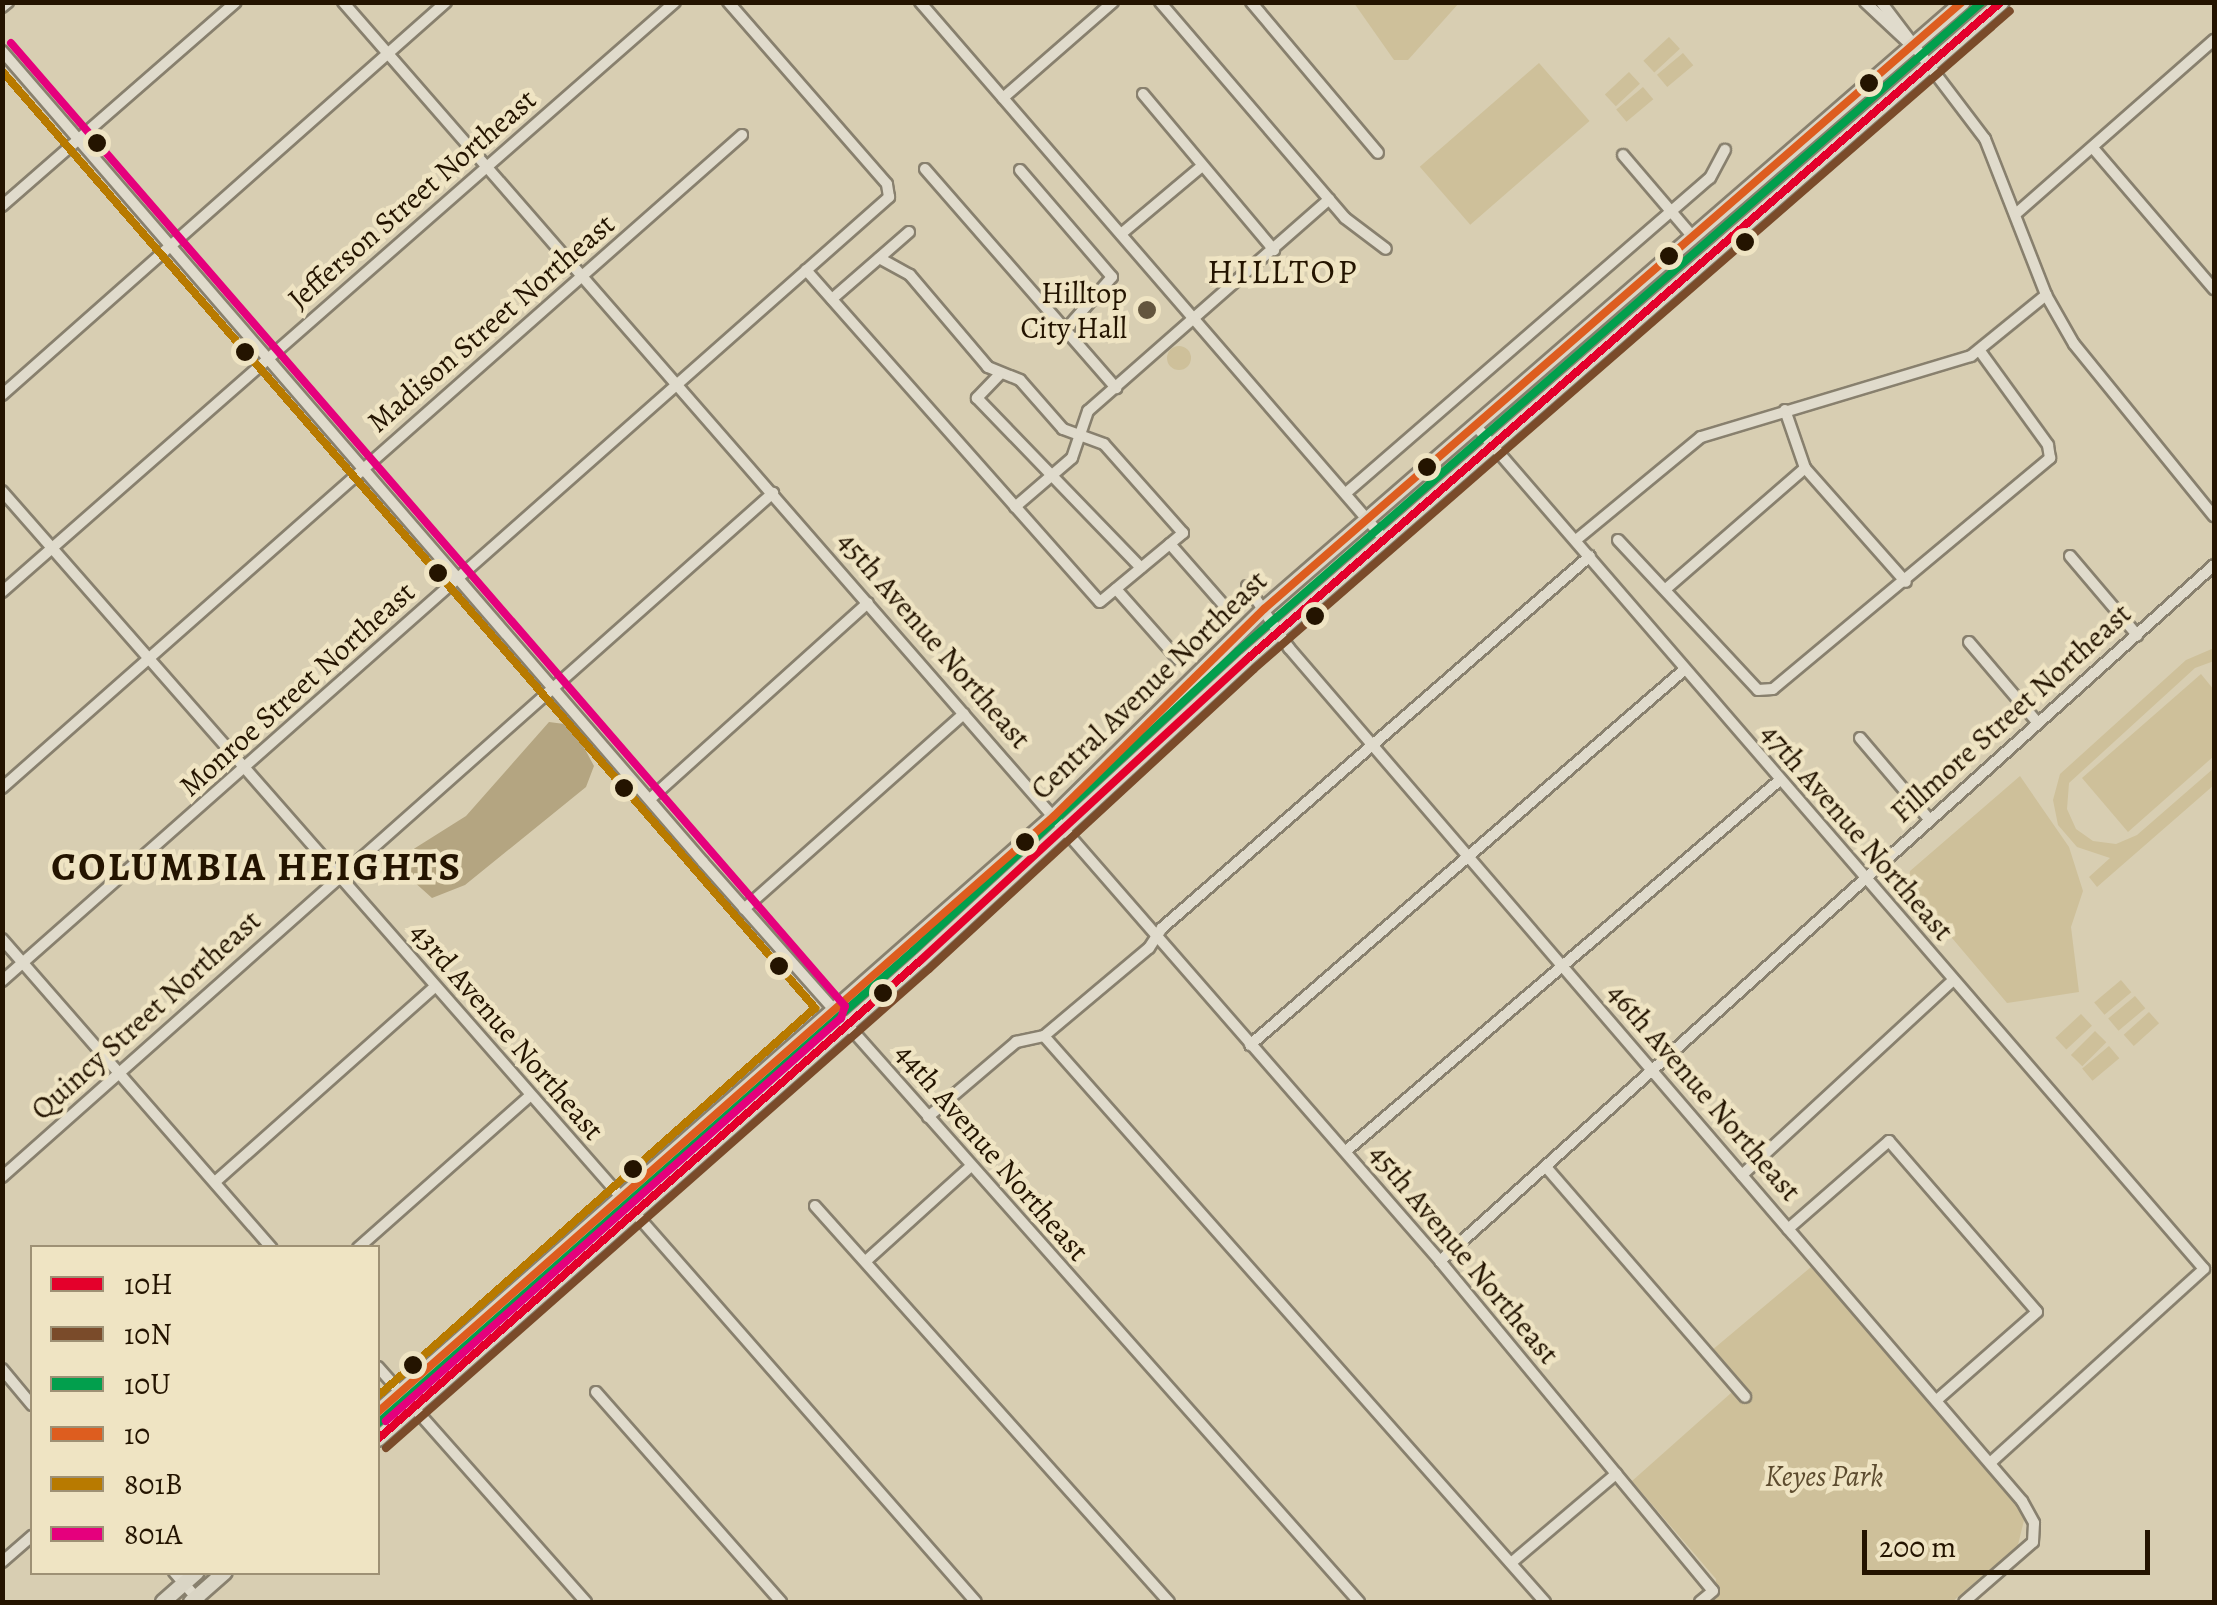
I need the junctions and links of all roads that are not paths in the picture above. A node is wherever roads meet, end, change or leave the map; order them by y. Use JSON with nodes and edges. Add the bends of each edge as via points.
{"nodes":[{"id":1,"x":236,"y":2,"type":"edge"},
{"id":2,"x":343,"y":2,"type":"edge"},
{"id":3,"x":446,"y":2,"type":"edge"},
{"id":4,"x":675,"y":2,"type":"edge"},
{"id":5,"x":728,"y":2,"type":"edge"},
{"id":6,"x":920,"y":2,"type":"edge"},
{"id":7,"x":1160,"y":2,"type":"edge"},
{"id":8,"x":1251,"y":2,"type":"edge"},
{"id":9,"x":1865,"y":2,"type":"edge"},
{"id":10,"x":1881,"y":2,"type":"edge"},
{"id":11,"x":1963,"y":2,"type":"edge"},
{"id":12,"x":2002,"y":2,"type":"edge"},
{"id":13,"x":1112,"y":3,"type":"edge"},
{"id":14,"x":2214,"y":40,"type":"edge"},
{"id":15,"x":1914,"y":48,"type":"junction"},
{"id":16,"x":2,"y":51,"type":"edge"},
{"id":17,"x":386,"y":54,"type":"junction"},
{"id":18,"x":1930,"y":67,"type":"junction"},
{"id":19,"x":1143,"y":94,"type":"dead end"},
{"id":20,"x":1003,"y":98,"type":"junction"},
{"id":21,"x":742,"y":134,"type":"dead end"},
{"id":22,"x":79,"y":140,"type":"junction"},
{"id":23,"x":2093,"y":148,"type":"junction"},
{"id":24,"x":1725,"y":150,"type":"dead end"},
{"id":25,"x":1378,"y":153,"type":"dead end"},
{"id":26,"x":1623,"y":155,"type":"dead end"},
{"id":27,"x":489,"y":165,"type":"junction"},
{"id":28,"x":1202,"y":166,"type":"junction"},
{"id":29,"x":925,"y":169,"type":"dead end"},
{"id":30,"x":1020,"y":170,"type":"dead end"},
{"id":31,"x":1329,"y":199,"type":"junction"},
{"id":32,"x":2,"y":206,"type":"edge"},
{"id":33,"x":1672,"y":212,"type":"junction"},
{"id":34,"x":2018,"y":212,"type":"junction"},
{"id":35,"x":909,"y":232,"type":"dead end"},
{"id":36,"x":1121,"y":234,"type":"junction"},
{"id":37,"x":1693,"y":236,"type":"junction"},
{"id":38,"x":172,"y":248,"type":"junction"},
{"id":39,"x":1386,"y":249,"type":"dead end"},
{"id":40,"x":1274,"y":250,"type":"junction"},
{"id":41,"x":878,"y":258,"type":"junction"},
{"id":42,"x":806,"y":270,"type":"junction"},
{"id":43,"x":584,"y":276,"type":"junction"},
{"id":44,"x":2214,"y":289,"type":"edge"},
{"id":45,"x":2046,"y":296,"type":"junction"},
{"id":46,"x":832,"y":299,"type":"junction"},
{"id":47,"x":1194,"y":319,"type":"junction"},
{"id":48,"x":1066,"y":328,"type":"junction"},
{"id":49,"x":1980,"y":351,"type":"junction"},
{"id":50,"x":267,"y":358,"type":"junction"},
{"id":51,"x":1001,"y":373,"type":"junction"},
{"id":52,"x":678,"y":382,"type":"junction"},
{"id":53,"x":1116,"y":388,"type":"junction"},
{"id":54,"x":2,"y":395,"type":"edge"},
{"id":55,"x":1785,"y":410,"type":"junction"},
{"id":56,"x":1475,"y":425,"type":"junction"},
{"id":57,"x":1078,"y":434,"type":"junction"},
{"id":58,"x":1492,"y":445,"type":"junction"},
{"id":59,"x":362,"y":468,"type":"junction"},
{"id":60,"x":1805,"y":468,"type":"junction"},
{"id":61,"x":1054,"y":474,"type":"junction"},
{"id":62,"x":2,"y":491,"type":"edge"},
{"id":63,"x":773,"y":493,"type":"junction"},
{"id":64,"x":1346,"y":493,"type":"junction"},
{"id":65,"x":1015,"y":508,"type":"junction"},
{"id":66,"x":2214,"y":516,"type":"edge"},
{"id":67,"x":1367,"y":519,"type":"junction"},
{"id":68,"x":1384,"y":539,"type":"junction"},
{"id":69,"x":1576,"y":540,"type":"junction"},
{"id":70,"x":1618,"y":540,"type":"dead end"},
{"id":71,"x":1170,"y":544,"type":"junction"},
{"id":72,"x":52,"y":548,"type":"junction"},
{"id":73,"x":1590,"y":556,"type":"junction"},
{"id":74,"x":2070,"y":556,"type":"dead end"},
{"id":75,"x":2214,"y":565,"type":"edge"},
{"id":76,"x":1141,"y":568,"type":"junction"},
{"id":77,"x":458,"y":580,"type":"junction"},
{"id":78,"x":1906,"y":582,"type":"junction"},
{"id":79,"x":1247,"y":586,"type":"dead end"},
{"id":80,"x":1667,"y":588,"type":"junction"},
{"id":81,"x":1116,"y":589,"type":"junction"},
{"id":82,"x":2,"y":592,"type":"edge"},
{"id":83,"x":868,"y":604,"type":"junction"},
{"id":84,"x":1264,"y":609,"type":"junction"},
{"id":85,"x":1278,"y":632,"type":"junction"},
{"id":86,"x":2137,"y":635,"type":"junction"},
{"id":87,"x":1969,"y":642,"type":"dead end"},
{"id":88,"x":148,"y":658,"type":"junction"},
{"id":89,"x":1684,"y":670,"type":"junction"},
{"id":90,"x":555,"y":691,"type":"junction"},
{"id":91,"x":964,"y":714,"type":"junction"},
{"id":92,"x":2037,"y":722,"type":"junction"},
{"id":93,"x":1860,"y":738,"type":"dead end"},
{"id":94,"x":1372,"y":745,"type":"junction"},
{"id":95,"x":245,"y":769,"type":"junction"},
{"id":96,"x":1780,"y":780,"type":"junction"},
{"id":97,"x":2,"y":788,"type":"edge"},
{"id":98,"x":650,"y":799,"type":"junction"},
{"id":99,"x":1054,"y":816,"type":"junction"},
{"id":100,"x":1928,"y":818,"type":"junction"},
{"id":101,"x":1065,"y":828,"type":"junction"},
{"id":102,"x":1468,"y":857,"type":"junction"},
{"id":103,"x":338,"y":876,"type":"junction"},
{"id":104,"x":1865,"y":879,"type":"junction"},
{"id":105,"x":744,"y":909,"type":"junction"},
{"id":106,"x":1156,"y":937,"type":"junction"},
{"id":107,"x":2,"y":939,"type":"edge"},
{"id":108,"x":23,"y":962,"type":"junction"},
{"id":109,"x":1562,"y":966,"type":"junction"},
{"id":110,"x":1953,"y":980,"type":"junction"},
{"id":111,"x":2,"y":981,"type":"edge"},
{"id":112,"x":435,"y":987,"type":"junction"},
{"id":113,"x":833,"y":1009,"type":"junction"},
{"id":114,"x":847,"y":1025,"type":"junction"},
{"id":115,"x":1044,"y":1036,"type":"junction"},
{"id":116,"x":1250,"y":1045,"type":"junction"},
{"id":117,"x":1652,"y":1070,"type":"junction"},
{"id":118,"x":120,"y":1074,"type":"junction"},
{"id":119,"x":530,"y":1096,"type":"junction"},
{"id":120,"x":928,"y":1117,"type":"junction"},
{"id":121,"x":1346,"y":1151,"type":"junction"},
{"id":122,"x":971,"y":1166,"type":"junction"},
{"id":123,"x":1546,"y":1167,"type":"junction"},
{"id":124,"x":1742,"y":1175,"type":"junction"},
{"id":125,"x":2,"y":1176,"type":"edge"},
{"id":126,"x":216,"y":1182,"type":"junction"},
{"id":127,"x":621,"y":1200,"type":"junction"},
{"id":128,"x":815,"y":1206,"type":"dead end"},
{"id":129,"x":632,"y":1213,"type":"junction"},
{"id":130,"x":1788,"y":1229,"type":"junction"},
{"id":131,"x":269,"y":1245,"type":"edge"},
{"id":132,"x":361,"y":1245,"type":"edge"},
{"id":133,"x":867,"y":1260,"type":"junction"},
{"id":134,"x":1440,"y":1261,"type":"junction"},
{"id":135,"x":3,"y":1369,"type":"edge"},
{"id":136,"x":380,"y":1369,"type":"edge"},
{"id":137,"x":400,"y":1392,"type":"junction"},
{"id":138,"x":596,"y":1392,"type":"dead end"},
{"id":139,"x":1745,"y":1397,"type":"dead end"},
{"id":140,"x":1937,"y":1400,"type":"junction"},
{"id":141,"x":30,"y":1403,"type":"edge"},
{"id":142,"x":413,"y":1408,"type":"junction"},
{"id":143,"x":380,"y":1410,"type":"edge"},
{"id":144,"x":380,"y":1437,"type":"edge"},
{"id":145,"x":1990,"y":1463,"type":"junction"},
{"id":146,"x":1616,"y":1474,"type":"junction"},
{"id":147,"x":30,"y":1538,"type":"edge"},
{"id":148,"x":2,"y":1562,"type":"edge"},
{"id":149,"x":1510,"y":1564,"type":"junction"},
{"id":150,"x":223,"y":1575,"type":"edge"},
{"id":151,"x":179,"y":1578,"type":"edge"},
{"id":152,"x":196,"y":1601,"type":"edge"},
{"id":153,"x":163,"y":1602,"type":"edge"},
{"id":154,"x":586,"y":1602,"type":"edge"},
{"id":155,"x":781,"y":1602,"type":"edge"},
{"id":156,"x":976,"y":1602,"type":"edge"},
{"id":157,"x":1169,"y":1602,"type":"edge"},
{"id":158,"x":1358,"y":1602,"type":"edge"},
{"id":159,"x":1545,"y":1602,"type":"edge"},
{"id":160,"x":1700,"y":1602,"type":"edge"},
{"id":161,"x":1964,"y":1602,"type":"edge"}],
"edges":[{"from":1,"to":22,"type":"street"},
{"from":2,"to":17,"type":"street","name":"45th Avenue Northeast"},
{"from":3,"to":17,"type":"street"},
{"from":4,"to":27,"type":"street","name":"Jefferson Street Northeast"},
{"from":5,"to":42,"type":"street","name":"Monroe Street Northeast","via":[[890,193]]},
{"from":6,"to":20,"type":"street"},
{"from":7,"to":31,"type":"street"},
{"from":8,"to":25,"type":"street"},
{"from":9,"to":15,"type":"street"},
{"from":10,"to":15,"type":"street"},
{"from":11,"to":15,"type":"main road","name":"Central Avenue Northeast"},
{"from":12,"to":18,"type":"main road","name":"Central Avenue Northeast"},
{"from":13,"to":20,"type":"street"},
{"from":14,"to":23,"type":"street"},
{"from":15,"to":18,"type":"street"},
{"from":15,"to":37,"type":"main road","name":"Central Avenue Northeast"},
{"from":16,"to":22,"type":"street","name":"44th Avenue Northeast"},
{"from":17,"to":27,"type":"street","name":"45th Avenue Northeast"},
{"from":17,"to":38,"type":"street"},
{"from":18,"to":34,"type":"street","via":[[1985,139]]},
{"from":18,"to":58,"type":"main road","name":"Central Avenue Northeast"},
{"from":19,"to":28,"type":"street"},
{"from":20,"to":36,"type":"street"},
{"from":21,"to":43,"type":"street","name":"Madison Street Northeast"},
{"from":22,"to":32,"type":"street"},
{"from":22,"to":38,"type":"street","name":"44th Avenue Northeast"},
{"from":23,"to":34,"type":"street"},
{"from":23,"to":44,"type":"street"},
{"from":24,"to":33,"type":"street","via":[[1710,178]]},
{"from":26,"to":33,"type":"street"},
{"from":27,"to":43,"type":"street","name":"45th Avenue Northeast"},
{"from":27,"to":50,"type":"street","name":"Jefferson Street Northeast"},
{"from":28,"to":36,"type":"street"},
{"from":28,"to":40,"type":"street"},
{"from":29,"to":48,"type":"street","via":[[1003,265],[1035,288]]},
{"from":30,"to":48,"type":"street","via":[[1112,276]]},
{"from":31,"to":39,"type":"street"},
{"from":31,"to":40,"type":"street"},
{"from":33,"to":37,"type":"street"},
{"from":33,"to":64,"type":"street"},
{"from":34,"to":45,"type":"street"},
{"from":35,"to":41,"type":"street"},
{"from":36,"to":47,"type":"street"},
{"from":37,"to":56,"type":"main road","name":"Central Avenue Northeast"},
{"from":38,"to":50,"type":"street","name":"44th Avenue Northeast"},
{"from":38,"to":54,"type":"street"},
{"from":40,"to":47,"type":"street"},
{"from":41,"to":46,"type":"street"},
{"from":41,"to":51,"type":"street","via":[[910,275]]},
{"from":42,"to":46,"type":"street"},
{"from":42,"to":52,"type":"street","name":"Monroe Street Northeast"},
{"from":43,"to":52,"type":"street","name":"45th Avenue Northeast"},
{"from":43,"to":59,"type":"street","name":"Madison Street Northeast"},
{"from":45,"to":49,"type":"street"},
{"from":45,"to":66,"type":"street","via":[[2093,369]]},
{"from":46,"to":65,"type":"street"},
{"from":47,"to":53,"type":"street"},
{"from":47,"to":64,"type":"street"},
{"from":48,"to":53,"type":"street"},
{"from":49,"to":55,"type":"street"},
{"from":49,"to":78,"type":"street","via":[[2048,445],[2050,458]]},
{"from":50,"to":59,"type":"street","name":"44th Avenue Northeast"},
{"from":50,"to":72,"type":"street","name":"Jefferson Street Northeast"},
{"from":51,"to":57,"type":"street","via":[[1020,380],[1063,428]]},
{"from":51,"to":61,"type":"street","via":[[977,398],[1040,469]]},
{"from":52,"to":63,"type":"street","name":"45th Avenue Northeast"},
{"from":52,"to":77,"type":"street","name":"Monroe Street Northeast"},
{"from":53,"to":57,"type":"street","via":[[1083,417]]},
{"from":55,"to":60,"type":"street"},
{"from":55,"to":69,"type":"street","via":[[1701,437]]},
{"from":56,"to":58,"type":"street","name":"47th Avenue Northeast"},
{"from":56,"to":67,"type":"main road","name":"Central Avenue Northeast"},
{"from":57,"to":61,"type":"street","via":[[1072,458]]},
{"from":57,"to":71,"type":"street","via":[[1104,444],[1182,533]]},
{"from":58,"to":68,"type":"main road","name":"Central Avenue Northeast"},
{"from":58,"to":69,"type":"street","name":"47th Avenue Northeast"},
{"from":59,"to":77,"type":"street","name":"44th Avenue Northeast"},
{"from":59,"to":88,"type":"street","name":"Madison Street Northeast"},
{"from":60,"to":78,"type":"street"},
{"from":60,"to":80,"type":"street"},
{"from":61,"to":65,"type":"street"},
{"from":61,"to":76,"type":"street"},
{"from":62,"to":72,"type":"street","name":"43rd Avenue Northeast"},
{"from":63,"to":83,"type":"street","name":"45th Avenue Northeast"},
{"from":63,"to":90,"type":"street","name":"Quincy Street Northeast"},
{"from":64,"to":67,"type":"street"},
{"from":65,"to":81,"type":"street","via":[[1100,602]]},
{"from":67,"to":68,"type":"street"},
{"from":67,"to":84,"type":"main road","name":"Central Avenue Northeast"},
{"from":68,"to":85,"type":"main road","name":"Central Avenue Northeast"},
{"from":69,"to":73,"type":"street","name":"47th Avenue Northeast"},
{"from":70,"to":80,"type":"street"},
{"from":71,"to":76,"type":"street"},
{"from":71,"to":81,"type":"street","via":[[1228,610],[1178,659]]},
{"from":72,"to":82,"type":"street","name":"Jefferson Street Northeast"},
{"from":72,"to":88,"type":"street","name":"43rd Avenue Northeast"},
{"from":73,"to":89,"type":"street","name":"47th Avenue Northeast"},
{"from":73,"to":94,"type":"street"},
{"from":74,"to":86,"type":"street"},
{"from":75,"to":86,"type":"street","name":"Fillmore Street Northeast"},
{"from":76,"to":81,"type":"street"},
{"from":77,"to":90,"type":"street","name":"44th Avenue Northeast"},
{"from":77,"to":95,"type":"street","name":"Monroe Street Northeast"},
{"from":78,"to":80,"type":"street","via":[[1761,693]]},
{"from":79,"to":84,"type":"street","name":"46th Avenue Northeast"},
{"from":83,"to":91,"type":"street","name":"45th Avenue Northeast"},
{"from":83,"to":98,"type":"street"},
{"from":84,"to":85,"type":"street","name":"46th Avenue Northeast"},
{"from":84,"to":99,"type":"main road","name":"Central Avenue Northeast"},
{"from":85,"to":94,"type":"street","name":"46th Avenue Northeast"},
{"from":85,"to":101,"type":"main road","name":"Central Avenue Northeast"},
{"from":86,"to":92,"type":"street","name":"Fillmore Street Northeast"},
{"from":87,"to":92,"type":"street"},
{"from":88,"to":95,"type":"street","name":"43rd Avenue Northeast"},
{"from":88,"to":97,"type":"street","name":"Madison Street Northeast"},
{"from":89,"to":96,"type":"street","name":"47th Avenue Northeast"},
{"from":89,"to":102,"type":"street"},
{"from":90,"to":98,"type":"street","name":"44th Avenue Northeast"},
{"from":90,"to":103,"type":"street","name":"Quincy Street Northeast"},
{"from":91,"to":99,"type":"street","name":"45th Avenue Northeast"},
{"from":91,"to":105,"type":"street"},
{"from":92,"to":100,"type":"street","name":"Fillmore Street Northeast"},
{"from":93,"to":100,"type":"street"},
{"from":94,"to":102,"type":"street","name":"46th Avenue Northeast"},
{"from":94,"to":106,"type":"street"},
{"from":95,"to":103,"type":"street","name":"43rd Avenue Northeast"},
{"from":95,"to":108,"type":"street","name":"Monroe Street Northeast"},
{"from":96,"to":104,"type":"street","name":"47th Avenue Northeast"},
{"from":96,"to":109,"type":"street"},
{"from":98,"to":105,"type":"street","name":"44th Avenue Northeast"},
{"from":99,"to":101,"type":"street","name":"45th Avenue Northeast"},
{"from":99,"to":113,"type":"main road","name":"Central Avenue Northeast"},
{"from":100,"to":104,"type":"street","name":"Fillmore Street Northeast"},
{"from":101,"to":106,"type":"street","name":"45th Avenue Northeast"},
{"from":101,"to":114,"type":"main road","name":"Central Avenue Northeast"},
{"from":102,"to":109,"type":"street","name":"46th Avenue Northeast"},
{"from":102,"to":116,"type":"street"},
{"from":103,"to":112,"type":"street","name":"43rd Avenue Northeast"},
{"from":103,"to":118,"type":"street","name":"Quincy Street Northeast"},
{"from":104,"to":110,"type":"street","name":"47th Avenue Northeast"},
{"from":104,"to":117,"type":"street","name":"Fillmore Street Northeast"},
{"from":105,"to":113,"type":"street","name":"44th Avenue Northeast"},
{"from":106,"to":115,"type":"street"},
{"from":106,"to":116,"type":"street","name":"45th Avenue Northeast"},
{"from":107,"to":108,"type":"street"},
{"from":108,"to":111,"type":"street","name":"Monroe Street Northeast"},
{"from":108,"to":118,"type":"street"},
{"from":109,"to":117,"type":"street","name":"46th Avenue Northeast"},
{"from":109,"to":121,"type":"street"},
{"from":110,"to":124,"type":"street"},
{"from":110,"to":145,"type":"street","name":"47th Avenue Northeast","via":[[2204,1270]]},
{"from":112,"to":119,"type":"street","name":"43rd Avenue Northeast"},
{"from":112,"to":126,"type":"street"},
{"from":113,"to":114,"type":"street","name":"44th Avenue Northeast"},
{"from":113,"to":127,"type":"main road","name":"Central Avenue Northeast"},
{"from":114,"to":120,"type":"street","name":"44th Avenue Northeast"},
{"from":114,"to":129,"type":"main road","name":"Central Avenue Northeast"},
{"from":115,"to":120,"type":"street","via":[[1016,1042]]},
{"from":115,"to":149,"type":"street"},
{"from":116,"to":121,"type":"street","name":"45th Avenue Northeast"},
{"from":117,"to":123,"type":"street","name":"Fillmore Street Northeast"},
{"from":117,"to":124,"type":"street","name":"46th Avenue Northeast"},
{"from":118,"to":125,"type":"street","name":"Quincy Street Northeast"},
{"from":118,"to":126,"type":"street"},
{"from":119,"to":127,"type":"street","name":"43rd Avenue Northeast"},
{"from":119,"to":132,"type":"street"},
{"from":120,"to":122,"type":"street","name":"44th Avenue Northeast"},
{"from":121,"to":134,"type":"street","name":"45th Avenue Northeast"},
{"from":122,"to":133,"type":"street"},
{"from":122,"to":158,"type":"street","name":"44th Avenue Northeast"},
{"from":123,"to":134,"type":"street","name":"Fillmore Street Northeast"},
{"from":123,"to":139,"type":"street"},
{"from":124,"to":130,"type":"street","name":"46th Avenue Northeast"},
{"from":126,"to":131,"type":"street"},
{"from":127,"to":129,"type":"street","name":"43rd Avenue Northeast"},
{"from":127,"to":137,"type":"main road","name":"Central Avenue Northeast"},
{"from":128,"to":133,"type":"street"},
{"from":129,"to":142,"type":"main road","name":"Central Avenue Northeast"},
{"from":129,"to":156,"type":"street","name":"43rd Avenue Northeast"},
{"from":130,"to":140,"type":"street","name":"46th Avenue Northeast"},
{"from":130,"to":140,"type":"street","via":[[1889,1141],[2037,1312]]},
{"from":133,"to":157,"type":"street"},
{"from":134,"to":146,"type":"street","name":"45th Avenue Northeast"},
{"from":135,"to":141,"type":"street"},
{"from":136,"to":137,"type":"street"},
{"from":137,"to":142,"type":"street"},
{"from":137,"to":143,"type":"main road","name":"Central Avenue Northeast"},
{"from":138,"to":155,"type":"street"},
{"from":140,"to":145,"type":"street","name":"46th Avenue Northeast"},
{"from":142,"to":144,"type":"main road","name":"Central Avenue Northeast"},
{"from":142,"to":154,"type":"street"},
{"from":145,"to":161,"type":"street","name":"46th Avenue Northeast","via":[[2022,1500],[2034,1523],[2033,1542]]},
{"from":146,"to":149,"type":"street"},
{"from":146,"to":160,"type":"street","name":"45th Avenue Northeast","via":[[1713,1591]]},
{"from":147,"to":148,"type":"street"},
{"from":149,"to":159,"type":"street"},
{"from":150,"to":152,"type":"main road"},
{"from":151,"to":152,"type":"street"},
{"from":151,"to":153,"type":"main road"}]}
